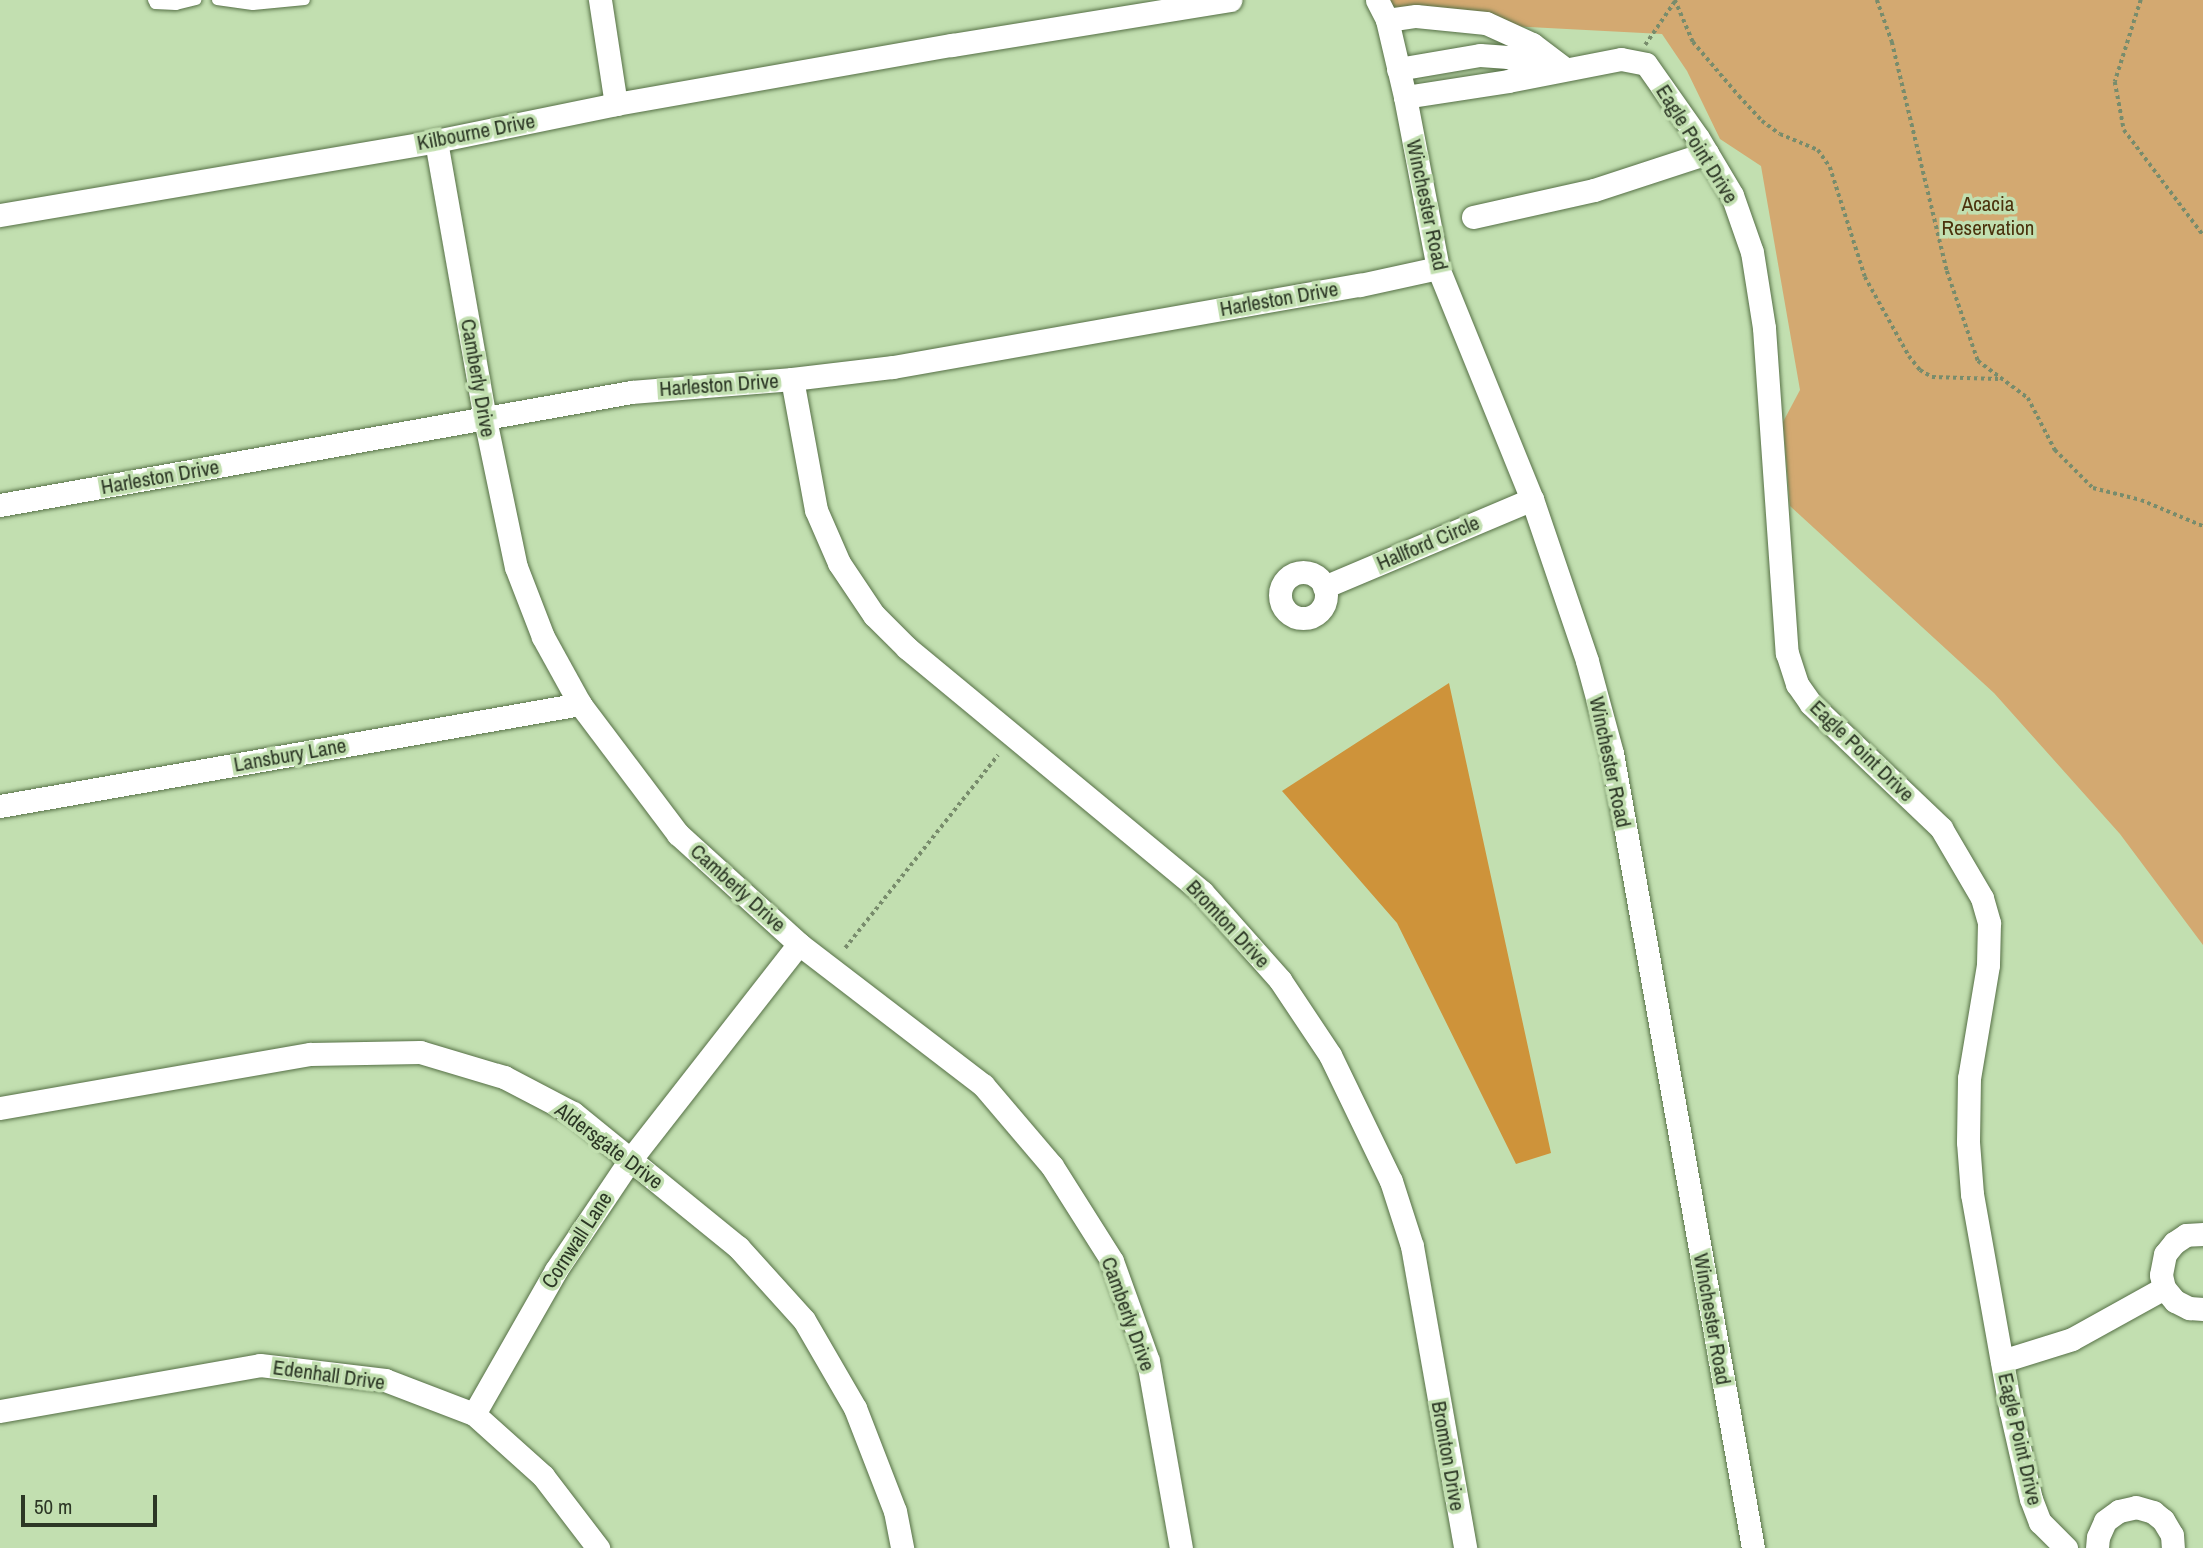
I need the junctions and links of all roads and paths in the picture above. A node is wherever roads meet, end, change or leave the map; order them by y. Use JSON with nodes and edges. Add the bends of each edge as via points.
{"nodes":[{"id":1,"x":153,"y":0,"type":"edge"},
{"id":2,"x":196,"y":0,"type":"edge"},
{"id":3,"x":217,"y":0,"type":"edge"},
{"id":4,"x":305,"y":0,"type":"edge"},
{"id":5,"x":600,"y":0,"type":"edge"},
{"id":6,"x":1230,"y":0,"type":"edge"},
{"id":7,"x":1675,"y":0,"type":"edge"},
{"id":8,"x":1877,"y":0,"type":"edge"},
{"id":9,"x":2141,"y":0,"type":"edge"},
{"id":10,"x":1382,"y":10,"type":"edge"},
{"id":11,"x":1636,"y":62,"type":"junction"},
{"id":12,"x":1398,"y":69,"type":"junction"},
{"id":13,"x":1555,"y":70,"type":"junction"},
{"id":14,"x":1405,"y":97,"type":"junction"},
{"id":15,"x":616,"y":104,"type":"junction"},
{"id":16,"x":436,"y":141,"type":"junction"},
{"id":17,"x":1707,"y":153,"type":"junction"},
{"id":18,"x":0,"y":215,"type":"edge"},
{"id":19,"x":1473,"y":217,"type":"dead end"},
{"id":20,"x":2203,"y":235,"type":"edge"},
{"id":21,"x":1438,"y":268,"type":"junction"},
{"id":22,"x":792,"y":379,"type":"junction"},
{"id":23,"x":2000,"y":379,"type":"junction"},
{"id":24,"x":485,"y":419,"type":"junction"},
{"id":25,"x":1532,"y":499,"type":"junction"},
{"id":26,"x":0,"y":505,"type":"edge"},
{"id":27,"x":2203,"y":526,"type":"edge"},
{"id":28,"x":1324,"y":587,"type":"dead end"},
{"id":29,"x":580,"y":704,"type":"junction"},
{"id":30,"x":998,"y":755,"type":"dead end"},
{"id":31,"x":0,"y":806,"type":"edge"},
{"id":32,"x":799,"y":944,"type":"junction"},
{"id":33,"x":845,"y":948,"type":"dead end"},
{"id":34,"x":0,"y":1108,"type":"edge"},
{"id":35,"x":630,"y":1160,"type":"junction"},
{"id":36,"x":2203,"y":1234,"type":"edge"},
{"id":37,"x":2164,"y":1288,"type":"junction"},
{"id":38,"x":2203,"y":1309,"type":"edge"},
{"id":39,"x":2002,"y":1361,"type":"junction"},
{"id":40,"x":0,"y":1411,"type":"edge"},
{"id":41,"x":474,"y":1414,"type":"junction"},
{"id":42,"x":598,"y":1548,"type":"edge"},
{"id":43,"x":902,"y":1548,"type":"edge"},
{"id":44,"x":1181,"y":1548,"type":"edge"},
{"id":45,"x":1465,"y":1548,"type":"edge"},
{"id":46,"x":1753,"y":1548,"type":"edge"},
{"id":47,"x":2066,"y":1548,"type":"edge"},
{"id":48,"x":2097,"y":1548,"type":"edge"},
{"id":49,"x":2173,"y":1548,"type":"edge"}],
"edges":[{"from":1,"to":2,"type":"lane","via":[[176,5]]},
{"from":3,"to":4,"type":"lane","via":[[253,5]]},
{"from":5,"to":15,"type":"street"},
{"from":6,"to":15,"type":"street","name":"Kilbourne Drive"},
{"from":7,"to":11,"type":"path"},
{"from":7,"to":23,"type":"path","via":[[1693,42],[1762,121],[1818,150],[1830,167],[1864,277],[1920,370],[1932,377]]},
{"from":8,"to":23,"type":"path","via":[[1892,41],[1961,318],[1978,361]]},
{"from":9,"to":20,"type":"path","via":[[2115,82],[2124,130]]},
{"from":10,"to":12,"type":"street","name":"Winchester Road"},
{"from":10,"to":13,"type":"street","via":[[1486,23],[1532,44]]},
{"from":11,"to":13,"type":"street","via":[[1621,59]]},
{"from":11,"to":17,"type":"street","name":"Eagle Point Drive","via":[[1646,64]]},
{"from":12,"to":13,"type":"street","via":[[1480,55],[1508,57]]},
{"from":12,"to":14,"type":"street","name":"Winchester Road"},
{"from":13,"to":14,"type":"street"},
{"from":14,"to":21,"type":"street","name":"Winchester Road"},
{"from":15,"to":16,"type":"street","name":"Kilbourne Drive"},
{"from":16,"to":18,"type":"street","name":"Kilbourne Drive"},
{"from":16,"to":24,"type":"street","name":"Camberly Drive"},
{"from":17,"to":19,"type":"street","via":[[1594,190]]},
{"from":17,"to":39,"type":"street","name":"Eagle Point Drive","via":[[1732,195],[1752,252],[1767,352],[1787,653],[1797,684],[1811,704],[1941,828],[1982,898],[1989,923],[1988,965],[1969,1079],[1968,1142],[1972,1194]]},
{"from":21,"to":22,"type":"street","name":"Harleston Drive","via":[[893,367]]},
{"from":21,"to":25,"type":"street","name":"Winchester Road"},
{"from":22,"to":24,"type":"street","name":"Harleston Drive","via":[[631,392]]},
{"from":22,"to":45,"type":"street","name":"Bromton Drive","via":[[816,510],[839,563],[874,615],[907,649],[1202,892],[1280,980],[1330,1055],[1391,1181],[1412,1246]]},
{"from":23,"to":27,"type":"path","via":[[2028,398],[2054,450],[2092,488],[2141,500]]},
{"from":24,"to":26,"type":"street","name":"Harleston Drive"},
{"from":24,"to":29,"type":"street","name":"Camberly Drive","via":[[516,567],[543,637]]},
{"from":25,"to":28,"type":"street","name":"Hallford Circle"},
{"from":25,"to":46,"type":"street","name":"Winchester Road","via":[[1587,661],[1612,753]]},
{"from":29,"to":31,"type":"street","name":"Lansbury Lane"},
{"from":29,"to":32,"type":"street","name":"Camberly Drive","via":[[678,834]]},
{"from":30,"to":33,"type":"path"},
{"from":32,"to":35,"type":"street","name":"Cornwall Lane"},
{"from":32,"to":44,"type":"street","name":"Camberly Drive","via":[[984,1085],[1052,1166],[1112,1261],[1148,1360]]},
{"from":34,"to":35,"type":"street","name":"Aldersgate Drive","via":[[310,1054],[420,1052],[504,1077],[573,1113]]},
{"from":35,"to":41,"type":"street","name":"Cornwall Lane","via":[[556,1270]]},
{"from":35,"to":43,"type":"street","name":"Aldersgate Drive","via":[[738,1247],[804,1320],[855,1408],[895,1511]]},
{"from":36,"to":37,"type":"street","via":[[2186,1235],[2169,1248],[2161,1267]]},
{"from":37,"to":38,"type":"street","via":[[2179,1304]]},
{"from":37,"to":39,"type":"street","name":"Eagle Point Drive","via":[[2072,1339]]},
{"from":39,"to":47,"type":"street","name":"Eagle Point Drive","via":[[2034,1508],[2040,1522]]},
{"from":40,"to":41,"type":"street","name":"Edenhall Drive","via":[[260,1365],[385,1380]]},
{"from":41,"to":42,"type":"street","name":"Edenhall Drive","via":[[543,1476]]},
{"from":48,"to":49,"type":"street","via":[[2108,1518],[2136,1507],[2163,1520]]}]}
